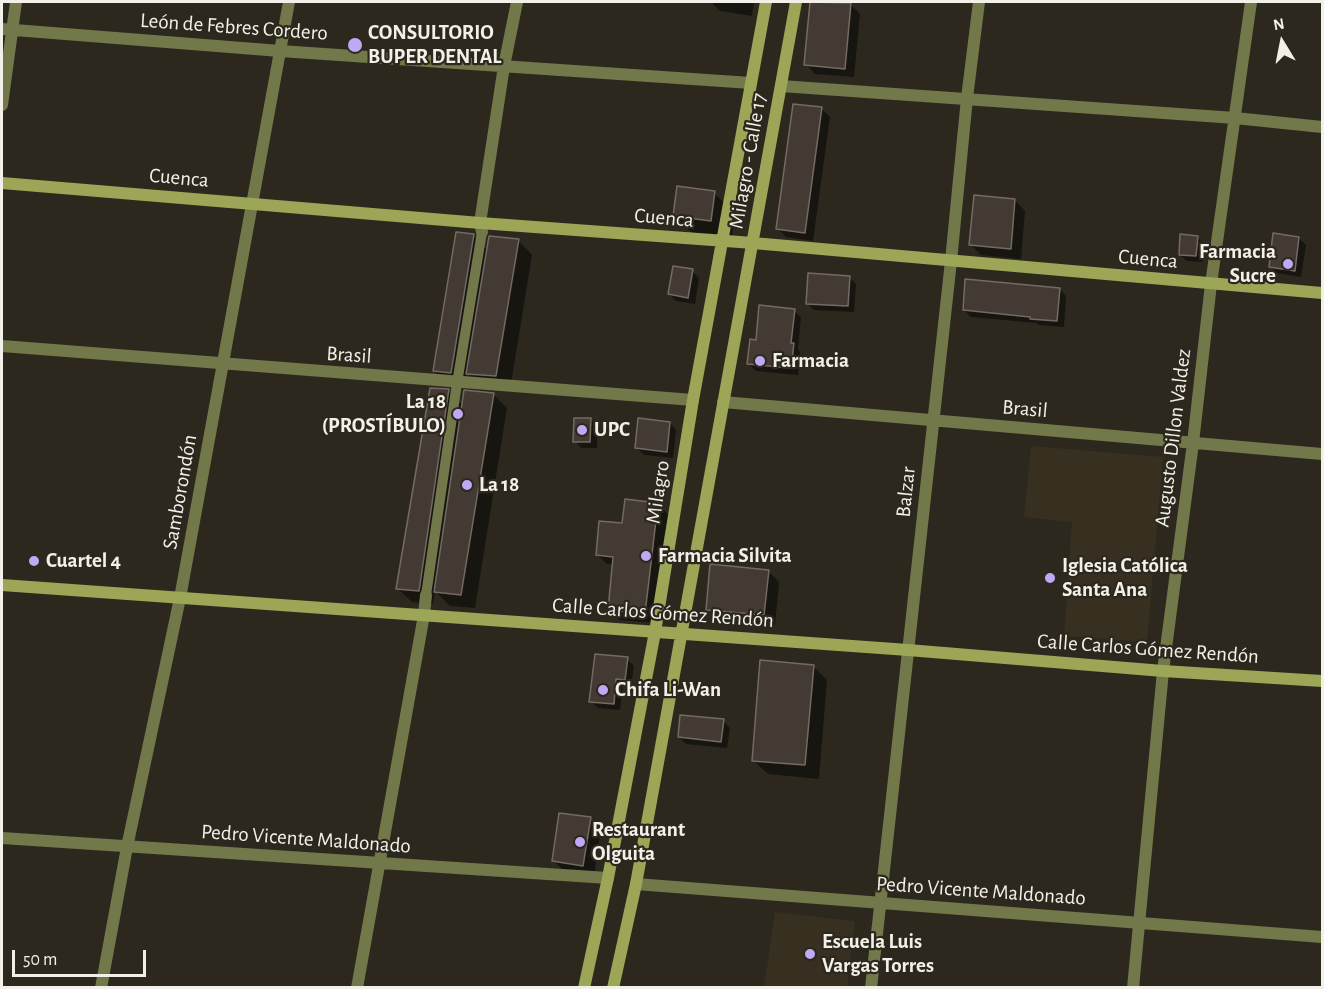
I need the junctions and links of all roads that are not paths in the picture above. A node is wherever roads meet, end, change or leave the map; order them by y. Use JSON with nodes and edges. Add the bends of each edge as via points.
{"nodes":[{"id":1,"x":16,"y":2,"type":"edge"},
{"id":2,"x":289,"y":2,"type":"edge"},
{"id":3,"x":518,"y":2,"type":"edge"},
{"id":4,"x":766,"y":2,"type":"edge"},
{"id":5,"x":796,"y":2,"type":"edge"},
{"id":6,"x":979,"y":2,"type":"edge"},
{"id":7,"x":1251,"y":2,"type":"edge"},
{"id":8,"x":7,"y":30,"type":"edge"},
{"id":9,"x":280,"y":51,"type":"junction"},
{"id":10,"x":504,"y":66,"type":"junction"},
{"id":11,"x":751,"y":83,"type":"junction"},
{"id":12,"x":782,"y":86,"type":"junction"},
{"id":13,"x":967,"y":98,"type":"junction"},
{"id":14,"x":2,"y":105,"type":"edge"},
{"id":15,"x":1235,"y":118,"type":"junction"},
{"id":16,"x":1323,"y":127,"type":"edge"},
{"id":17,"x":2,"y":183,"type":"edge"},
{"id":18,"x":252,"y":203,"type":"junction"},
{"id":19,"x":481,"y":227,"type":"junction"},
{"id":20,"x":722,"y":242,"type":"junction"},
{"id":21,"x":753,"y":243,"type":"junction"},
{"id":22,"x":951,"y":261,"type":"junction"},
{"id":23,"x":1211,"y":284,"type":"junction"},
{"id":24,"x":1323,"y":293,"type":"edge"},
{"id":25,"x":2,"y":346,"type":"edge"},
{"id":26,"x":223,"y":364,"type":"junction"},
{"id":27,"x":457,"y":383,"type":"junction"},
{"id":28,"x":693,"y":400,"type":"junction"},
{"id":29,"x":723,"y":402,"type":"junction"},
{"id":30,"x":933,"y":420,"type":"junction"},
{"id":31,"x":1193,"y":443,"type":"junction"},
{"id":32,"x":1323,"y":454,"type":"edge"},
{"id":33,"x":2,"y":585,"type":"edge"},
{"id":34,"x":426,"y":596,"type":"joint"},
{"id":35,"x":180,"y":598,"type":"junction"},
{"id":36,"x":424,"y":615,"type":"junction"},
{"id":37,"x":655,"y":632,"type":"junction"},
{"id":38,"x":682,"y":634,"type":"junction"},
{"id":39,"x":908,"y":650,"type":"junction"},
{"id":40,"x":1163,"y":671,"type":"junction"},
{"id":41,"x":1323,"y":681,"type":"edge"},
{"id":42,"x":2,"y":838,"type":"edge"},
{"id":43,"x":127,"y":847,"type":"junction"},
{"id":44,"x":379,"y":864,"type":"junction"},
{"id":45,"x":608,"y":878,"type":"junction"},
{"id":46,"x":636,"y":884,"type":"junction"},
{"id":47,"x":880,"y":903,"type":"junction"},
{"id":48,"x":1138,"y":923,"type":"junction"},
{"id":49,"x":1323,"y":938,"type":"edge"},
{"id":50,"x":101,"y":987,"type":"edge"},
{"id":51,"x":357,"y":987,"type":"edge"},
{"id":52,"x":584,"y":987,"type":"edge"},
{"id":53,"x":613,"y":987,"type":"edge"},
{"id":54,"x":871,"y":987,"type":"edge"},
{"id":55,"x":1133,"y":987,"type":"edge"}],
"edges":[{"from":1,"to":8,"type":"street"},
{"from":2,"to":9,"type":"street","name":"Samborondón"},
{"from":3,"to":10,"type":"street"},
{"from":4,"to":11,"type":"main road","name":"Milagro"},
{"from":5,"to":12,"type":"main road"},
{"from":6,"to":13,"type":"street","name":"Balzar"},
{"from":7,"to":15,"type":"street","name":"Augusto Dillon Valdez"},
{"from":8,"to":9,"type":"street","name":"León de Febres Cordero"},
{"from":8,"to":14,"type":"street"},
{"from":9,"to":10,"type":"street","name":"León de Febres Cordero"},
{"from":9,"to":18,"type":"street","name":"Samborondón"},
{"from":10,"to":11,"type":"street","name":"León de Febres Cordero"},
{"from":10,"to":19,"type":"street"},
{"from":11,"to":20,"type":"main road","name":"Milagro"},
{"from":12,"to":13,"type":"street"},
{"from":12,"to":21,"type":"main road","name":"Milagro - Calle 17"},
{"from":13,"to":15,"type":"street"},
{"from":13,"to":22,"type":"street","name":"Balzar"},
{"from":15,"to":16,"type":"street"},
{"from":15,"to":23,"type":"street","name":"Augusto Dillon Valdez"},
{"from":17,"to":18,"type":"main road","name":"Cuenca"},
{"from":18,"to":19,"type":"main road","name":"Cuenca"},
{"from":18,"to":26,"type":"street","name":"Samborondón"},
{"from":19,"to":20,"type":"main road","name":"Cuenca"},
{"from":19,"to":27,"type":"street"},
{"from":20,"to":21,"type":"main road","name":"Cuenca"},
{"from":20,"to":28,"type":"main road","name":"Milagro"},
{"from":21,"to":22,"type":"main road","name":"Cuenca"},
{"from":21,"to":29,"type":"main road"},
{"from":22,"to":23,"type":"main road","name":"Cuenca"},
{"from":22,"to":30,"type":"street","name":"Balzar"},
{"from":23,"to":24,"type":"main road","name":"Cuenca"},
{"from":23,"to":31,"type":"street","name":"Augusto Dillon Valdez"},
{"from":25,"to":26,"type":"street","name":"Brasil"},
{"from":26,"to":27,"type":"street","name":"Brasil"},
{"from":26,"to":35,"type":"street","name":"Samborondón"},
{"from":27,"to":28,"type":"street","name":"Brasil"},
{"from":27,"to":34,"type":"street"},
{"from":28,"to":37,"type":"main road","name":"Milagro"},
{"from":29,"to":30,"type":"street","name":"Brasil"},
{"from":29,"to":38,"type":"main road"},
{"from":30,"to":31,"type":"street","name":"Brasil"},
{"from":30,"to":39,"type":"street","name":"Balzar"},
{"from":31,"to":32,"type":"street","name":"Brasil"},
{"from":31,"to":40,"type":"street","name":"Augusto Dillon Valdez"},
{"from":33,"to":35,"type":"main road","name":"Calle Carlos Gómez Rendón"},
{"from":34,"to":36,"type":"street"},
{"from":35,"to":36,"type":"main road","name":"Calle Carlos Gómez Rendón"},
{"from":35,"to":43,"type":"street","name":"Samborondón"},
{"from":36,"to":37,"type":"main road","name":"Calle Carlos Gómez Rendón"},
{"from":36,"to":44,"type":"street"},
{"from":37,"to":38,"type":"main road","name":"Calle Carlos Gómez Rendón"},
{"from":37,"to":45,"type":"main road","name":"Milagro"},
{"from":38,"to":39,"type":"main road","name":"Calle Carlos Gómez Rendón"},
{"from":38,"to":46,"type":"main road"},
{"from":39,"to":40,"type":"main road","name":"Calle Carlos Gómez Rendón"},
{"from":39,"to":47,"type":"street","name":"Balzar"},
{"from":40,"to":41,"type":"main road","name":"Calle Carlos Gómez Rendón"},
{"from":40,"to":48,"type":"street","name":"Augusto Dillon Valdez"},
{"from":42,"to":43,"type":"street","name":"Pedro Vicente Maldonado"},
{"from":43,"to":44,"type":"street","name":"Pedro Vicente Maldonado"},
{"from":43,"to":50,"type":"street","name":"Samborondón"},
{"from":44,"to":45,"type":"street","name":"Pedro Vicente Maldonado"},
{"from":44,"to":51,"type":"street"},
{"from":45,"to":52,"type":"main road","name":"Milagro"},
{"from":46,"to":47,"type":"street","name":"Pedro Vicente Maldonado"},
{"from":46,"to":53,"type":"main road"},
{"from":47,"to":48,"type":"street","name":"Pedro Vicente Maldonado"},
{"from":47,"to":54,"type":"street","name":"Balzar"},
{"from":48,"to":49,"type":"street","name":"Pedro Vicente Maldonado"},
{"from":48,"to":55,"type":"street","name":"Augusto Dillon Valdez"}]}
